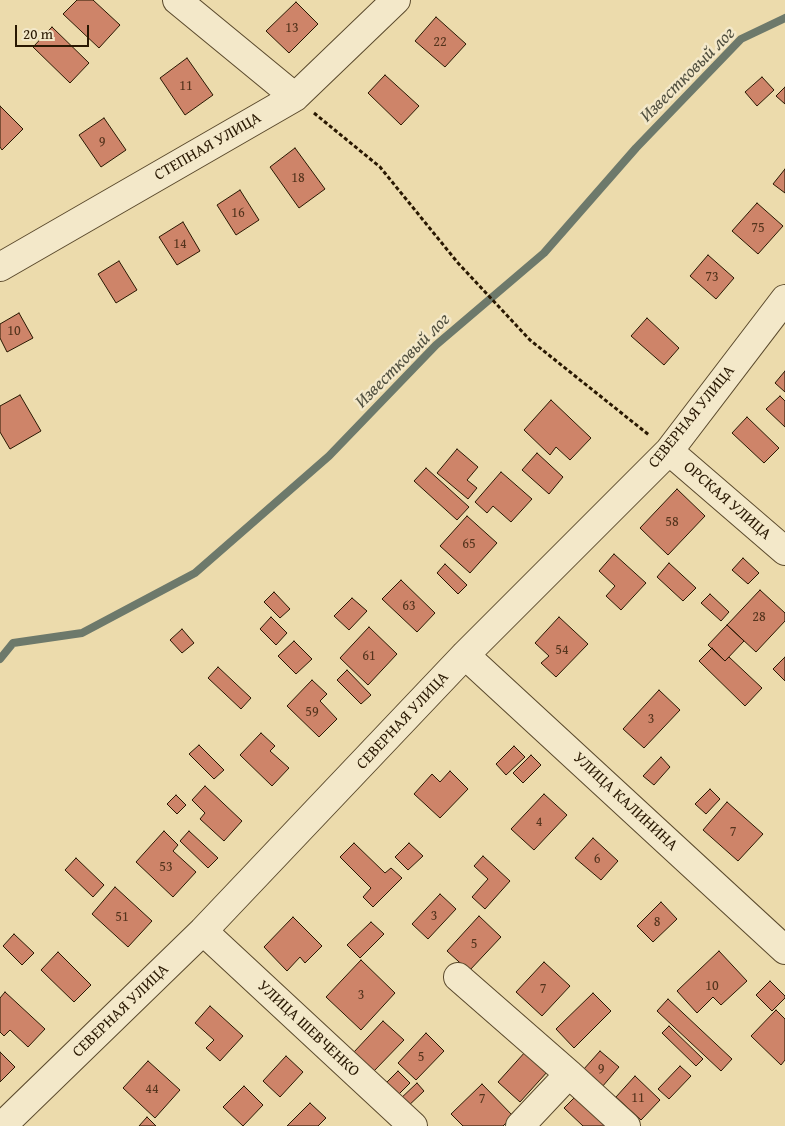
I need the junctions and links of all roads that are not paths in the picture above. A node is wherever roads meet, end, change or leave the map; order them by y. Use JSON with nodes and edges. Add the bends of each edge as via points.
{"nodes":[{"id":1,"x":177,"y":0,"type":"edge"},
{"id":2,"x":396,"y":0,"type":"edge"},
{"id":3,"x":294,"y":97,"type":"junction"},
{"id":4,"x":0,"y":267,"type":"edge"},
{"id":5,"x":785,"y":298,"type":"edge"},
{"id":6,"x":669,"y":451,"type":"junction"},
{"id":7,"x":785,"y":551,"type":"edge"},
{"id":8,"x":466,"y":655,"type":"junction"},
{"id":9,"x":203,"y":931,"type":"junction"},
{"id":10,"x":785,"y":950,"type":"edge"},
{"id":11,"x":458,"y":977,"type":"dead end"},
{"id":12,"x":569,"y":1074,"type":"junction"},
{"id":13,"x":2,"y":1126,"type":"edge"},
{"id":14,"x":413,"y":1126,"type":"edge"},
{"id":15,"x":520,"y":1126,"type":"edge"},
{"id":16,"x":626,"y":1126,"type":"edge"}],
"edges":[{"from":1,"to":3,"type":"street"},
{"from":2,"to":3,"type":"street","name":"СТЕПНАЯ УЛИЦА"},
{"from":3,"to":4,"type":"street","name":"СТЕПНАЯ УЛИЦА"},
{"from":5,"to":6,"type":"street","name":"СЕВЕРНАЯ УЛИЦА"},
{"from":6,"to":7,"type":"street","name":"ОРСКАЯ УЛИЦА"},
{"from":6,"to":8,"type":"street","name":"СЕВЕРНАЯ УЛИЦА"},
{"from":8,"to":9,"type":"street","name":"СЕВЕРНАЯ УЛИЦА"},
{"from":8,"to":10,"type":"street","name":"УЛИЦА КАЛИНИНА"},
{"from":9,"to":13,"type":"street","name":"СЕВЕРНАЯ УЛИЦА"},
{"from":9,"to":14,"type":"street","name":"УЛИЦА ШЕВЧЕНКО"},
{"from":11,"to":12,"type":"street"},
{"from":12,"to":15,"type":"street"},
{"from":12,"to":16,"type":"street"}]}
